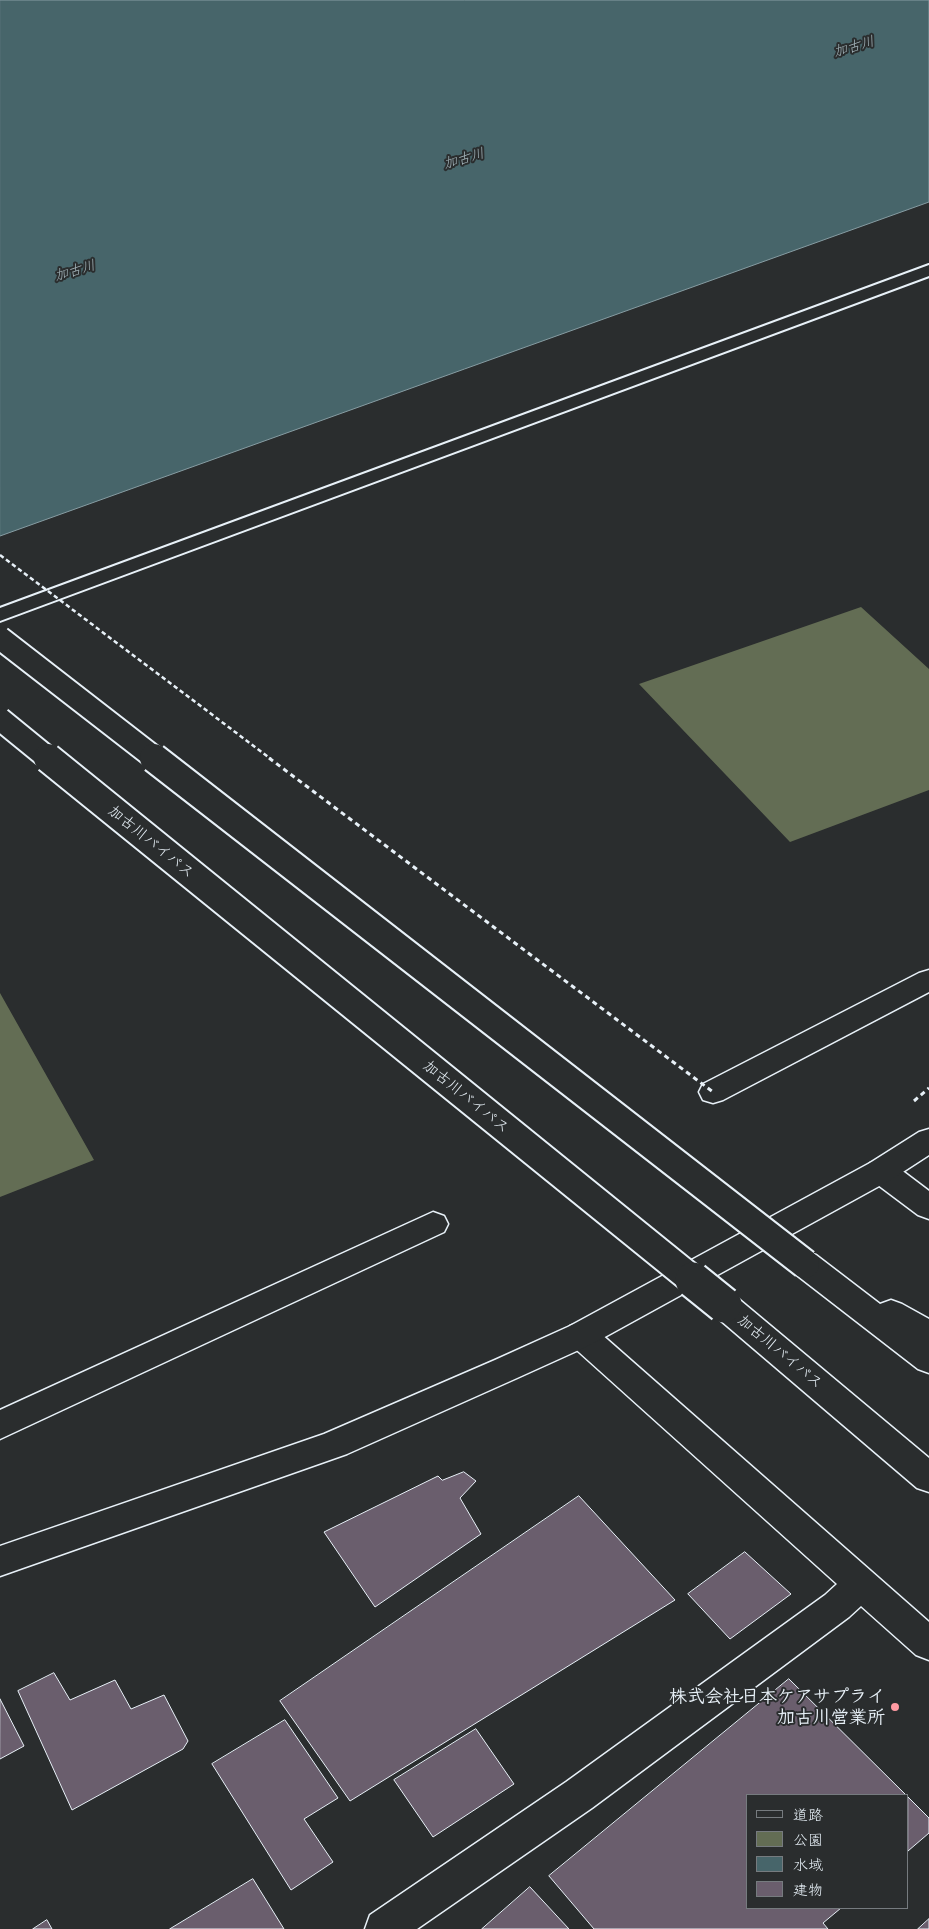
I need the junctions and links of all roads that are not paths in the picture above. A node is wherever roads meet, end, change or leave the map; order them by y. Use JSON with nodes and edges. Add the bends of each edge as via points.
{"nodes":[{"id":1,"x":929,"y":270,"type":"edge"},
{"id":2,"x":0,"y":615,"type":"edge"},
{"id":3,"x":0,"y":638,"type":"edge"},
{"id":4,"x":0,"y":719,"type":"edge"},
{"id":5,"x":929,"y":980,"type":"edge"},
{"id":6,"x":713,"y":1092,"type":"road end"},
{"id":7,"x":929,"y":1140,"type":"edge"},
{"id":8,"x":881,"y":1171,"type":"junction"},
{"id":9,"x":929,"y":1207,"type":"edge"},
{"id":10,"x":434,"y":1224,"type":"dead end"},
{"id":11,"x":805,"y":1264,"type":"junction"},
{"id":12,"x":582,"y":1335,"type":"junction"},
{"id":13,"x":929,"y":1335,"type":"edge"},
{"id":14,"x":929,"y":1360,"type":"edge"},
{"id":15,"x":0,"y":1425,"type":"edge"},
{"id":16,"x":929,"y":1478,"type":"edge"},
{"id":17,"x":0,"y":1561,"type":"edge"},
{"id":18,"x":861,"y":1584,"type":"junction"},
{"id":19,"x":929,"y":1644,"type":"edge"},
{"id":20,"x":384,"y":1929,"type":"edge"}],
"edges":[{"from":1,"to":2,"type":"lane"},
{"from":3,"to":11,"type":"main road","bridge":true},
{"from":4,"to":16,"type":"main road","name":"加古川バイパス","bridge":true,"via":[[716,1298]]},
{"from":5,"to":6,"type":"main road"},
{"from":7,"to":8,"type":"main road"},
{"from":8,"to":9,"type":"main road"},
{"from":8,"to":12,"type":"main road"},
{"from":10,"to":15,"type":"main road"},
{"from":11,"to":13,"type":"main road"},
{"from":11,"to":14,"type":"main road"},
{"from":12,"to":17,"type":"main road","via":[[335,1444]]},
{"from":12,"to":18,"type":"main road"},
{"from":18,"to":19,"type":"main road"},
{"from":18,"to":20,"type":"main road","via":[[829,1612],[579,1795]]}]}
